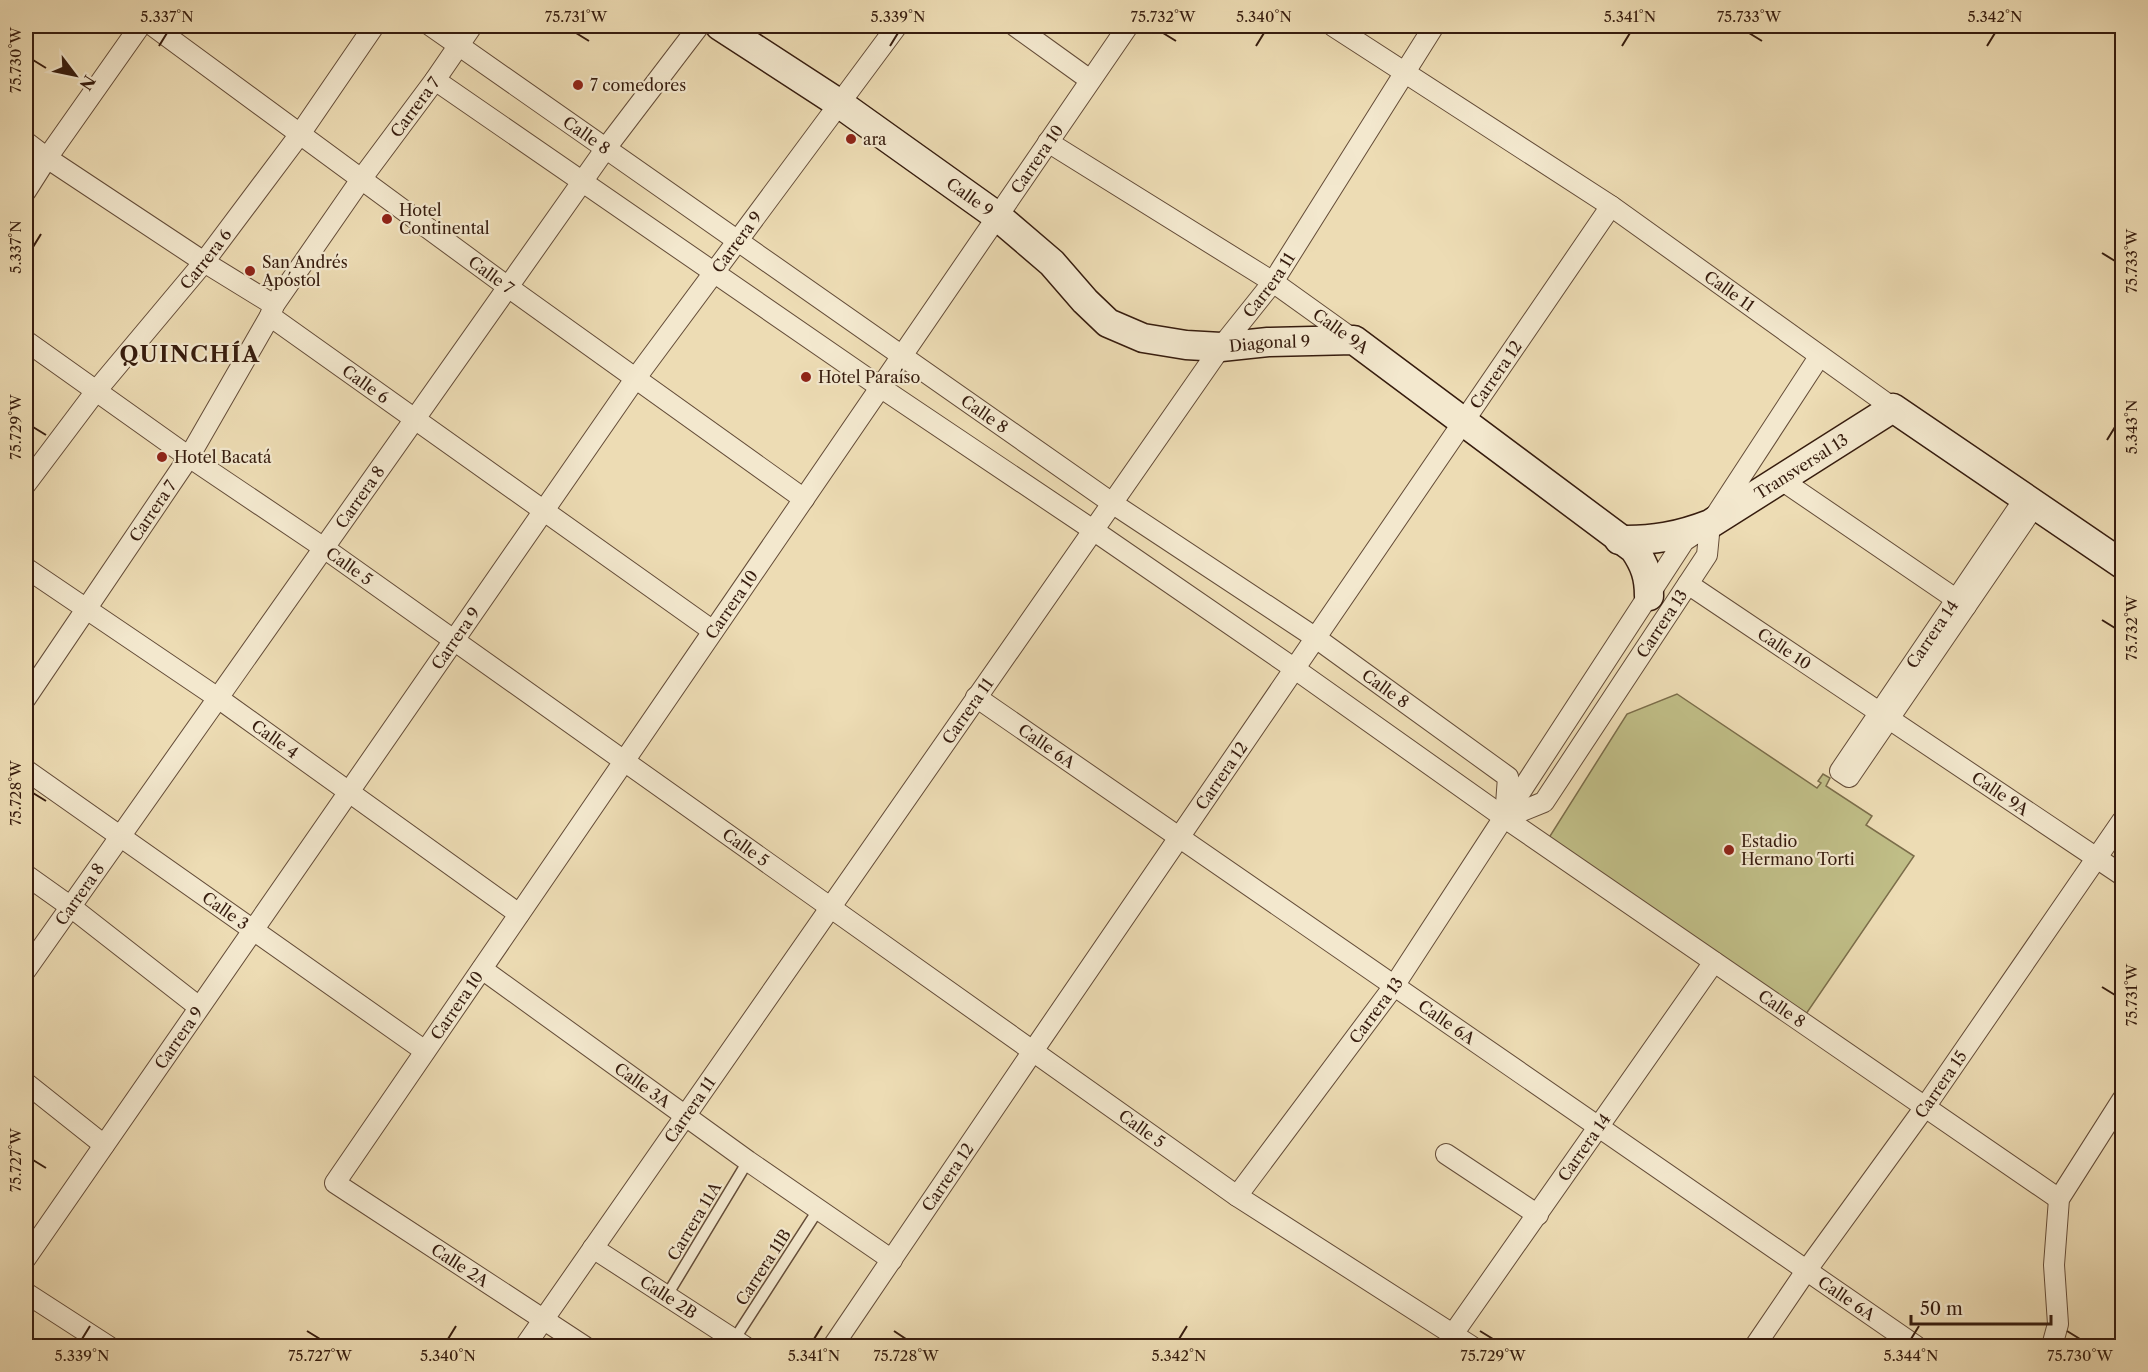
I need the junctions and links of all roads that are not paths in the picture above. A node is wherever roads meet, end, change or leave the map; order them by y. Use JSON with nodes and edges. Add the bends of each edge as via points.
{"nodes":[{"id":1,"x":140,"y":26,"type":"edge"},
{"id":2,"x":153,"y":26,"type":"edge"},
{"id":3,"x":374,"y":26,"type":"edge"},
{"id":4,"x":432,"y":26,"type":"edge"},
{"id":5,"x":472,"y":26,"type":"edge"},
{"id":6,"x":699,"y":26,"type":"edge"},
{"id":7,"x":720,"y":26,"type":"edge"},
{"id":8,"x":897,"y":26,"type":"edge"},
{"id":9,"x":1015,"y":26,"type":"edge"},
{"id":10,"x":1128,"y":26,"type":"edge"},
{"id":11,"x":1333,"y":26,"type":"edge"},
{"id":12,"x":1434,"y":26,"type":"edge"},
{"id":13,"x":459,"y":45,"type":"junction"},
{"id":14,"x":1405,"y":74,"type":"junction"},
{"id":15,"x":435,"y":80,"type":"junction"},
{"id":16,"x":1090,"y":80,"type":"junction"},
{"id":17,"x":840,"y":104,"type":"junction"},
{"id":18,"x":300,"y":134,"type":"junction"},
{"id":19,"x":26,"y":142,"type":"edge"},
{"id":20,"x":1048,"y":142,"type":"junction"},
{"id":21,"x":606,"y":148,"type":"junction"},
{"id":22,"x":46,"y":158,"type":"junction"},
{"id":23,"x":362,"y":178,"type":"junction"},
{"id":24,"x":582,"y":182,"type":"junction"},
{"id":25,"x":26,"y":191,"type":"edge"},
{"id":26,"x":1611,"y":206,"type":"junction"},
{"id":27,"x":997,"y":216,"type":"junction"},
{"id":28,"x":739,"y":241,"type":"junction"},
{"id":29,"x":204,"y":262,"type":"junction"},
{"id":30,"x":714,"y":273,"type":"junction"},
{"id":31,"x":1273,"y":282,"type":"junction"},
{"id":32,"x":508,"y":287,"type":"junction"},
{"id":33,"x":272,"y":310,"type":"junction"},
{"id":34,"x":1354,"y":340,"type":"junction"},
{"id":35,"x":26,"y":341,"type":"edge"},
{"id":36,"x":1221,"y":347,"type":"junction"},
{"id":37,"x":902,"y":355,"type":"junction"},
{"id":38,"x":1819,"y":357,"type":"junction"},
{"id":39,"x":635,"y":379,"type":"junction"},
{"id":40,"x":880,"y":387,"type":"junction"},
{"id":41,"x":96,"y":391,"type":"junction"},
{"id":42,"x":1893,"y":408,"type":"junction"},
{"id":43,"x":416,"y":418,"type":"junction"},
{"id":44,"x":1463,"y":422,"type":"junction"},
{"id":45,"x":189,"y":457,"type":"junction"},
{"id":46,"x":1780,"y":479,"type":"junction"},
{"id":47,"x":26,"y":484,"type":"edge"},
{"id":48,"x":804,"y":499,"type":"junction"},
{"id":49,"x":2030,"y":501,"type":"junction"},
{"id":50,"x":1112,"y":503,"type":"junction"},
{"id":51,"x":544,"y":510,"type":"junction"},
{"id":52,"x":1710,"y":524,"type":"junction"},
{"id":53,"x":1093,"y":530,"type":"junction"},
{"id":54,"x":1619,"y":540,"type":"junction"},
{"id":55,"x":324,"y":548,"type":"junction"},
{"id":56,"x":2122,"y":564,"type":"edge"},
{"id":57,"x":26,"y":568,"type":"edge"},
{"id":58,"x":1688,"y":584,"type":"junction"},
{"id":59,"x":1649,"y":596,"type":"junction"},
{"id":60,"x":1961,"y":602,"type":"junction"},
{"id":61,"x":86,"y":610,"type":"junction"},
{"id":62,"x":713,"y":631,"type":"junction"},
{"id":63,"x":1316,"y":638,"type":"junction"},
{"id":64,"x":454,"y":640,"type":"junction"},
{"id":65,"x":1295,"y":669,"type":"junction"},
{"id":66,"x":976,"y":697,"type":"junction"},
{"id":67,"x":26,"y":698,"type":"edge"},
{"id":68,"x":218,"y":698,"type":"junction"},
{"id":69,"x":1885,"y":714,"type":"junction"},
{"id":70,"x":623,"y":762,"type":"junction"},
{"id":71,"x":26,"y":770,"type":"edge"},
{"id":72,"x":1840,"y":771,"type":"dead end"},
{"id":73,"x":349,"y":792,"type":"junction"},
{"id":74,"x":1505,"y":818,"type":"junction"},
{"id":75,"x":2122,"y":821,"type":"edge"},
{"id":76,"x":120,"y":837,"type":"junction"},
{"id":77,"x":1179,"y":837,"type":"junction"},
{"id":78,"x":2097,"y":858,"type":"junction"},
{"id":79,"x":26,"y":875,"type":"edge"},
{"id":80,"x":2122,"y":875,"type":"edge"},
{"id":81,"x":71,"y":907,"type":"junction"},
{"id":82,"x":830,"y":907,"type":"junction"},
{"id":83,"x":519,"y":914,"type":"junction"},
{"id":84,"x":253,"y":930,"type":"junction"},
{"id":85,"x":1714,"y":962,"type":"junction"},
{"id":86,"x":482,"y":969,"type":"junction"},
{"id":87,"x":26,"y":970,"type":"edge"},
{"id":88,"x":1394,"y":986,"type":"junction"},
{"id":89,"x":200,"y":1007,"type":"junction"},
{"id":90,"x":425,"y":1051,"type":"junction"},
{"id":91,"x":1033,"y":1051,"type":"junction"},
{"id":92,"x":26,"y":1083,"type":"edge"},
{"id":93,"x":2122,"y":1100,"type":"edge"},
{"id":94,"x":1925,"y":1107,"type":"junction"},
{"id":95,"x":685,"y":1116,"type":"junction"},
{"id":96,"x":1599,"y":1128,"type":"junction"},
{"id":97,"x":104,"y":1145,"type":"junction"},
{"id":98,"x":1446,"y":1154,"type":"dead end"},
{"id":99,"x":748,"y":1161,"type":"junction"},
{"id":100,"x":335,"y":1183,"type":"joint"},
{"id":101,"x":1237,"y":1196,"type":"junction"},
{"id":102,"x":2059,"y":1199,"type":"junction"},
{"id":103,"x":818,"y":1210,"type":"junction"},
{"id":104,"x":1538,"y":1215,"type":"junction"},
{"id":105,"x":593,"y":1248,"type":"junction"},
{"id":106,"x":26,"y":1258,"type":"edge"},
{"id":107,"x":892,"y":1260,"type":"junction"},
{"id":108,"x":1806,"y":1271,"type":"junction"},
{"id":109,"x":26,"y":1293,"type":"edge"},
{"id":110,"x":666,"y":1297,"type":"junction"},
{"id":111,"x":544,"y":1320,"type":"junction"},
{"id":112,"x":1453,"y":1334,"type":"junction"},
{"id":113,"x":739,"y":1343,"type":"edge"},
{"id":114,"x":108,"y":1347,"type":"edge"},
{"id":115,"x":525,"y":1347,"type":"edge"},
{"id":116,"x":584,"y":1347,"type":"edge"},
{"id":117,"x":833,"y":1347,"type":"edge"},
{"id":118,"x":1471,"y":1347,"type":"edge"},
{"id":119,"x":1755,"y":1347,"type":"edge"},
{"id":120,"x":1916,"y":1347,"type":"edge"},
{"id":121,"x":2052,"y":1347,"type":"edge"}],
"edges":[{"from":1,"to":22,"type":"street"},
{"from":2,"to":18,"type":"street","name":"Calle 7"},
{"from":3,"to":18,"type":"street","name":"Carrera 6"},
{"from":4,"to":13,"type":"street","name":"Calle 8"},
{"from":5,"to":13,"type":"street","name":"Carrera 7"},
{"from":6,"to":21,"type":"street","name":"Carrera 8"},
{"from":7,"to":17,"type":"street","name":"Calle 9"},
{"from":8,"to":17,"type":"street","name":"Carrera 9"},
{"from":9,"to":16,"type":"street"},
{"from":10,"to":16,"type":"street","name":"Carrera 10"},
{"from":11,"to":14,"type":"street","name":"Calle 11"},
{"from":12,"to":14,"type":"street","name":"Carrera 11"},
{"from":13,"to":15,"type":"street","name":"Carrera 7"},
{"from":13,"to":21,"type":"street","name":"Calle 8"},
{"from":14,"to":26,"type":"street","name":"Calle 11"},
{"from":14,"to":31,"type":"street","name":"Carrera 11"},
{"from":15,"to":23,"type":"street","name":"Carrera 7"},
{"from":15,"to":24,"type":"street","name":"Calle 8"},
{"from":16,"to":20,"type":"street","name":"Carrera 10"},
{"from":17,"to":27,"type":"street","name":"Calle 9"},
{"from":17,"to":28,"type":"street","name":"Carrera 9"},
{"from":18,"to":23,"type":"street","name":"Calle 7"},
{"from":18,"to":29,"type":"street","name":"Carrera 6"},
{"from":19,"to":22,"type":"street","name":"Calle 6"},
{"from":20,"to":27,"type":"street","name":"Carrera 10"},
{"from":20,"to":31,"type":"street","name":"Calle 9A"},
{"from":21,"to":24,"type":"street","name":"Carrera 8"},
{"from":21,"to":28,"type":"street","name":"Calle 8"},
{"from":22,"to":25,"type":"street"},
{"from":22,"to":29,"type":"street","name":"Calle 6"},
{"from":23,"to":32,"type":"street","name":"Calle 7"},
{"from":23,"to":33,"type":"street","name":"Carrera 7"},
{"from":24,"to":30,"type":"street","name":"Calle 8"},
{"from":24,"to":32,"type":"street","name":"Carrera 8"},
{"from":26,"to":38,"type":"street","name":"Calle 11"},
{"from":26,"to":44,"type":"street","name":"Carrera 12"},
{"from":27,"to":36,"type":"street","name":"Calle 9","via":[[1052,262],[1108,323],[1143,339]]},
{"from":27,"to":37,"type":"street","name":"Carrera 10"},
{"from":28,"to":30,"type":"street","name":"Carrera 9"},
{"from":28,"to":37,"type":"street","name":"Calle 8"},
{"from":29,"to":33,"type":"street","name":"Calle 6"},
{"from":29,"to":41,"type":"street","name":"Carrera 6"},
{"from":30,"to":39,"type":"street","name":"Carrera 9"},
{"from":30,"to":40,"type":"street","name":"Calle 8"},
{"from":31,"to":34,"type":"street","name":"Calle 9A"},
{"from":31,"to":36,"type":"street","name":"Carrera 11"},
{"from":32,"to":39,"type":"street","name":"Calle 7"},
{"from":32,"to":43,"type":"street","name":"Carrera 8"},
{"from":33,"to":43,"type":"street","name":"Calle 6"},
{"from":33,"to":45,"type":"street","name":"Carrera 7"},
{"from":34,"to":36,"type":"street","name":"Diagonal 9"},
{"from":34,"to":44,"type":"street","name":"Calle 9A"},
{"from":35,"to":41,"type":"street","name":"Calle 5"},
{"from":36,"to":50,"type":"street","name":"Carrera 11"},
{"from":37,"to":40,"type":"street","name":"Carrera 10"},
{"from":37,"to":50,"type":"street","name":"Calle 8"},
{"from":38,"to":42,"type":"street","name":"Calle 11"},
{"from":38,"to":52,"type":"street","name":"Carrera 13"},
{"from":39,"to":48,"type":"street","name":"Calle 7"},
{"from":39,"to":51,"type":"street","name":"Carrera 9"},
{"from":40,"to":48,"type":"street","name":"Carrera 10"},
{"from":40,"to":53,"type":"street","name":"Calle 8"},
{"from":41,"to":45,"type":"street","name":"Calle 5"},
{"from":41,"to":47,"type":"street","name":"Carrera 6"},
{"from":42,"to":46,"type":"street","name":"Transversal 13"},
{"from":42,"to":49,"type":"street","name":"Calle 11"},
{"from":43,"to":51,"type":"street","name":"Calle 6"},
{"from":43,"to":55,"type":"street","name":"Carrera 8"},
{"from":44,"to":54,"type":"street","name":"Calle 9A"},
{"from":44,"to":63,"type":"street","name":"Carrera 12"},
{"from":45,"to":55,"type":"street","name":"Calle 5"},
{"from":45,"to":61,"type":"street","name":"Carrera 7"},
{"from":46,"to":52,"type":"street","name":"Transversal 13"},
{"from":46,"to":60,"type":"street"},
{"from":48,"to":62,"type":"street","name":"Carrera 10"},
{"from":49,"to":56,"type":"street","name":"Calle 11"},
{"from":49,"to":60,"type":"street","name":"Carrera 14"},
{"from":50,"to":53,"type":"street","name":"Carrera 11"},
{"from":50,"to":63,"type":"street","name":"Calle 8"},
{"from":51,"to":62,"type":"street","name":"Calle 6"},
{"from":51,"to":64,"type":"street","name":"Carrera 9"},
{"from":52,"to":54,"type":"street","via":[[1666,538]]},
{"from":52,"to":58,"type":"street","name":"Carrera 13","via":[[1707,555]]},
{"from":52,"to":59,"type":"street","name":"Carrera 13","via":[[1684,541]]},
{"from":53,"to":65,"type":"street","name":"Calle 8"},
{"from":53,"to":66,"type":"street","name":"Carrera 11"},
{"from":54,"to":59,"type":"street","name":"Calle 9A","via":[[1634,549],[1644,563]]},
{"from":55,"to":64,"type":"street","name":"Calle 5"},
{"from":55,"to":68,"type":"street","name":"Carrera 8"},
{"from":57,"to":61,"type":"street","name":"Calle 4"},
{"from":58,"to":69,"type":"street","name":"Calle 10"},
{"from":58,"to":74,"type":"street","name":"Carrera 13","via":[[1544,802]]},
{"from":59,"to":74,"type":"street","name":"Carrera 13"},
{"from":60,"to":69,"type":"street","name":"Carrera 14"},
{"from":61,"to":67,"type":"street","name":"Carrera 7"},
{"from":61,"to":68,"type":"street","name":"Calle 4"},
{"from":62,"to":70,"type":"street","name":"Carrera 10"},
{"from":63,"to":65,"type":"street","name":"Carrera 12"},
{"from":63,"to":74,"type":"street","name":"Calle 8","via":[[1508,777]]},
{"from":64,"to":70,"type":"street","name":"Calle 5"},
{"from":64,"to":73,"type":"street","name":"Carrera 9"},
{"from":65,"to":74,"type":"street","name":"Calle 8"},
{"from":65,"to":77,"type":"street","name":"Carrera 12"},
{"from":66,"to":77,"type":"street","name":"Calle 6A"},
{"from":66,"to":82,"type":"street","name":"Carrera 11"},
{"from":68,"to":73,"type":"street","name":"Calle 4"},
{"from":68,"to":76,"type":"street","name":"Carrera 8"},
{"from":69,"to":72,"type":"street","name":"Carrera 14"},
{"from":69,"to":78,"type":"street","name":"Calle 9A"},
{"from":70,"to":82,"type":"street","name":"Calle 5"},
{"from":70,"to":83,"type":"street","name":"Carrera 10"},
{"from":71,"to":76,"type":"street","name":"Calle 3"},
{"from":73,"to":83,"type":"street","name":"Calle 4"},
{"from":73,"to":84,"type":"street","name":"Carrera 9"},
{"from":74,"to":85,"type":"street","name":"Calle 8"},
{"from":74,"to":88,"type":"street","name":"Carrera 13"},
{"from":75,"to":78,"type":"street","name":"Carrera 15"},
{"from":76,"to":81,"type":"street","name":"Carrera 8"},
{"from":76,"to":84,"type":"street","name":"Calle 3"},
{"from":77,"to":88,"type":"street","name":"Calle 6A"},
{"from":77,"to":91,"type":"street","name":"Carrera 12"},
{"from":78,"to":80,"type":"street","name":"Calle 9A"},
{"from":78,"to":94,"type":"street","name":"Carrera 15"},
{"from":79,"to":81,"type":"street"},
{"from":81,"to":87,"type":"street","name":"Carrera 8"},
{"from":81,"to":89,"type":"street"},
{"from":82,"to":91,"type":"street","name":"Calle 5"},
{"from":82,"to":95,"type":"street","name":"Carrera 11"},
{"from":83,"to":86,"type":"street","name":"Carrera 10"},
{"from":84,"to":89,"type":"street","name":"Carrera 9"},
{"from":84,"to":90,"type":"street","name":"Calle 3"},
{"from":85,"to":94,"type":"street","name":"Calle 8"},
{"from":85,"to":96,"type":"street","name":"Carrera 14"},
{"from":86,"to":90,"type":"street","name":"Carrera 10"},
{"from":86,"to":95,"type":"street","name":"Calle 3A"},
{"from":88,"to":96,"type":"street","name":"Calle 6A"},
{"from":88,"to":101,"type":"street","name":"Carrera 13"},
{"from":89,"to":97,"type":"street","name":"Carrera 9"},
{"from":90,"to":100,"type":"street","name":"Carrera 10"},
{"from":91,"to":101,"type":"street","name":"Calle 5"},
{"from":91,"to":107,"type":"street","name":"Carrera 12"},
{"from":92,"to":97,"type":"street"},
{"from":93,"to":102,"type":"street"},
{"from":94,"to":102,"type":"street","name":"Calle 8"},
{"from":94,"to":108,"type":"street","name":"Carrera 15"},
{"from":95,"to":99,"type":"street","name":"Calle 3A"},
{"from":95,"to":105,"type":"street","name":"Carrera 11"},
{"from":96,"to":104,"type":"street","name":"Carrera 14"},
{"from":96,"to":108,"type":"street","name":"Calle 6A"},
{"from":97,"to":106,"type":"street","name":"Carrera 9"},
{"from":98,"to":104,"type":"street"},
{"from":99,"to":103,"type":"street","name":"Calle 3A"},
{"from":99,"to":110,"type":"lane","name":"Carrera 11A"},
{"from":100,"to":111,"type":"street","name":"Calle 2A"},
{"from":101,"to":112,"type":"street","name":"Calle 5"},
{"from":102,"to":121,"type":"street","via":[[2054,1265],[2058,1324]]},
{"from":103,"to":107,"type":"street","name":"Calle 3A"},
{"from":103,"to":113,"type":"lane","name":"Carrera 11B"},
{"from":104,"to":112,"type":"street","name":"Carrera 14"},
{"from":105,"to":110,"type":"street","name":"Calle 2B"},
{"from":105,"to":111,"type":"street","name":"Carrera 11"},
{"from":107,"to":117,"type":"street","name":"Carrera 12"},
{"from":108,"to":119,"type":"street","name":"Carrera 15"},
{"from":108,"to":120,"type":"street","name":"Calle 6A"},
{"from":109,"to":114,"type":"street"},
{"from":110,"to":113,"type":"street","name":"Calle 2B"},
{"from":111,"to":115,"type":"street","name":"Carrera 11"},
{"from":111,"to":116,"type":"street","name":"Calle 2A"},
{"from":112,"to":118,"type":"street","name":"Calle 5"}]}
